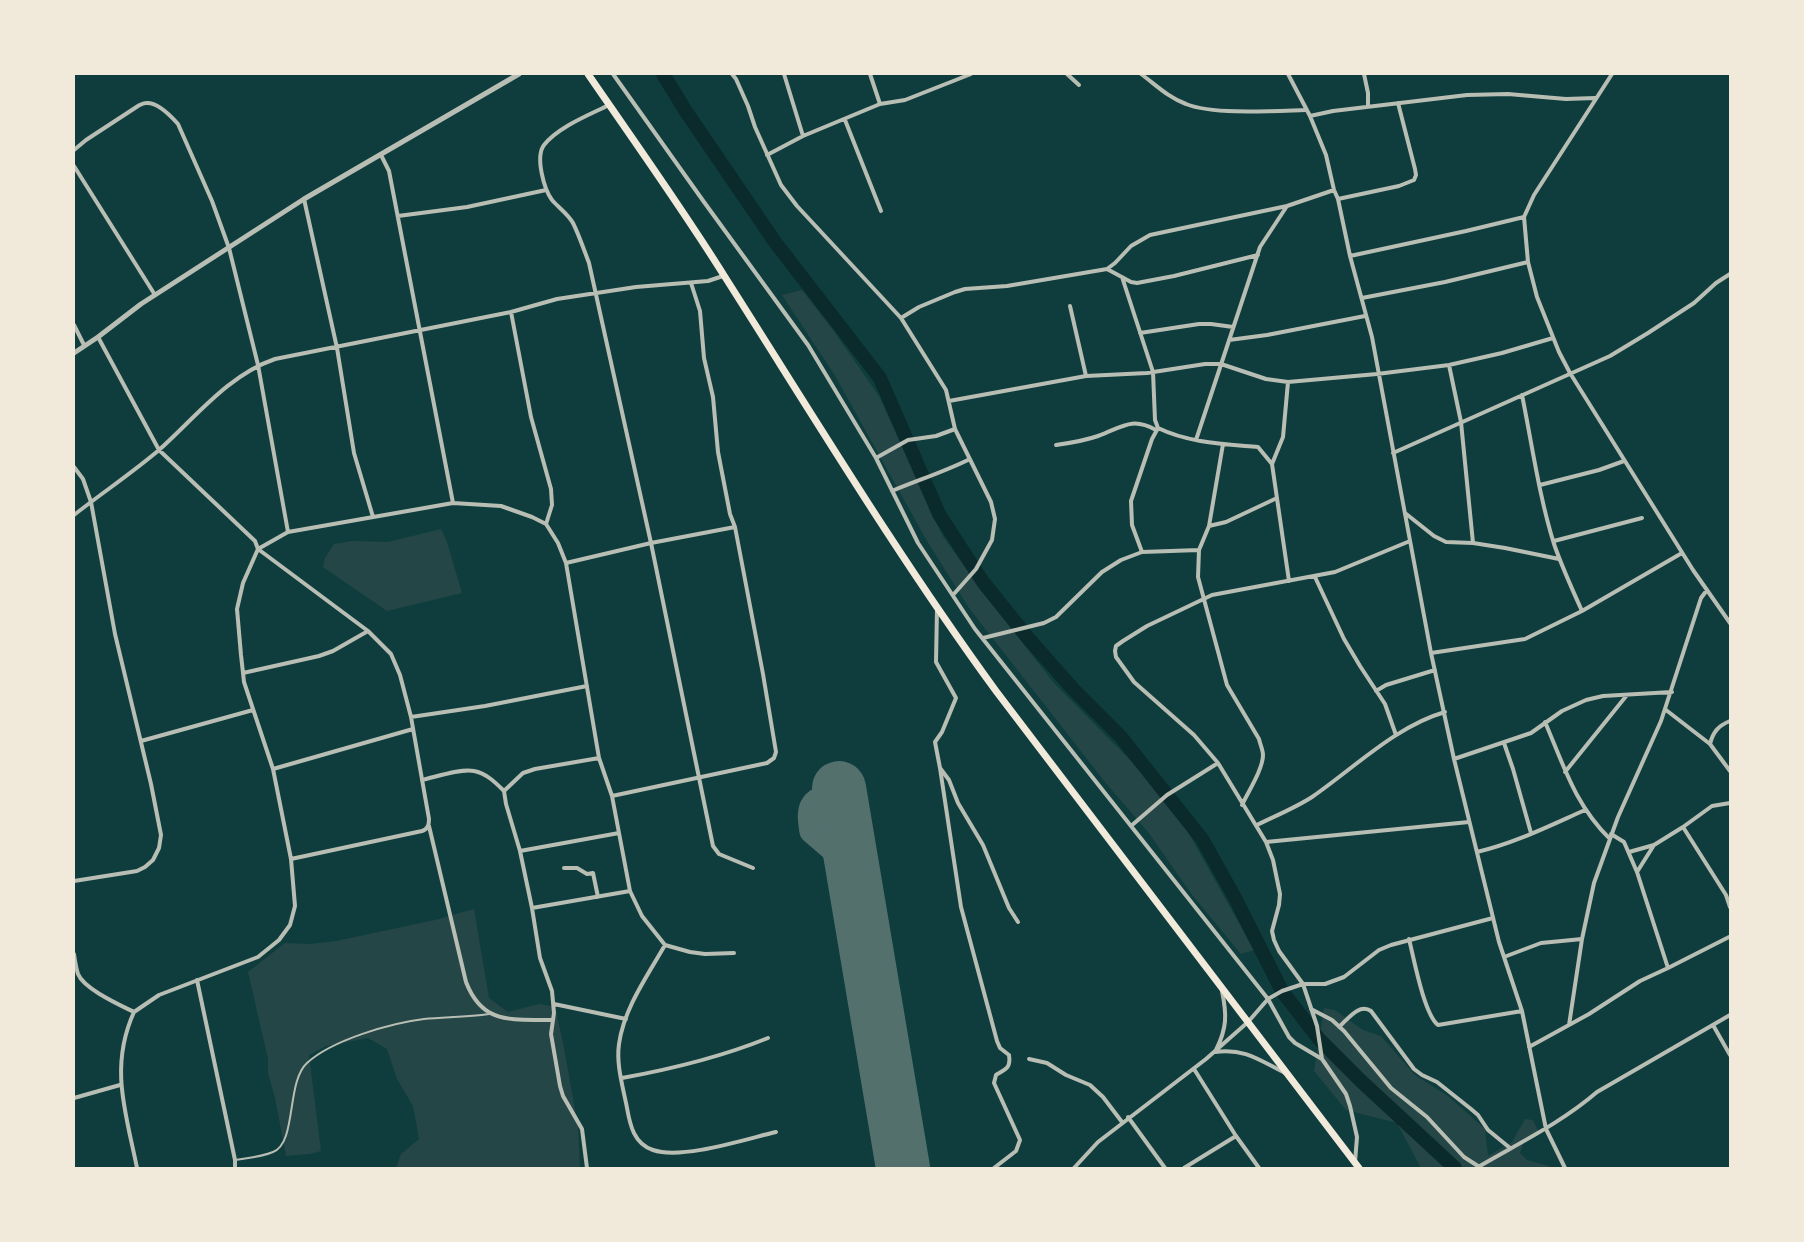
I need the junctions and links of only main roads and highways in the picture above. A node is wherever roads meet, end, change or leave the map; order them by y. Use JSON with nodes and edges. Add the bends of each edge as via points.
{"nodes":[{"id":1,"x":588,"y":74,"type":"edge"},
{"id":2,"x":1357,"y":1166,"type":"edge"}],
"edges":[{"from":1,"to":2,"type":"highway","via":[[724,275],[847,472],[937,608],[996,691]]}]}
